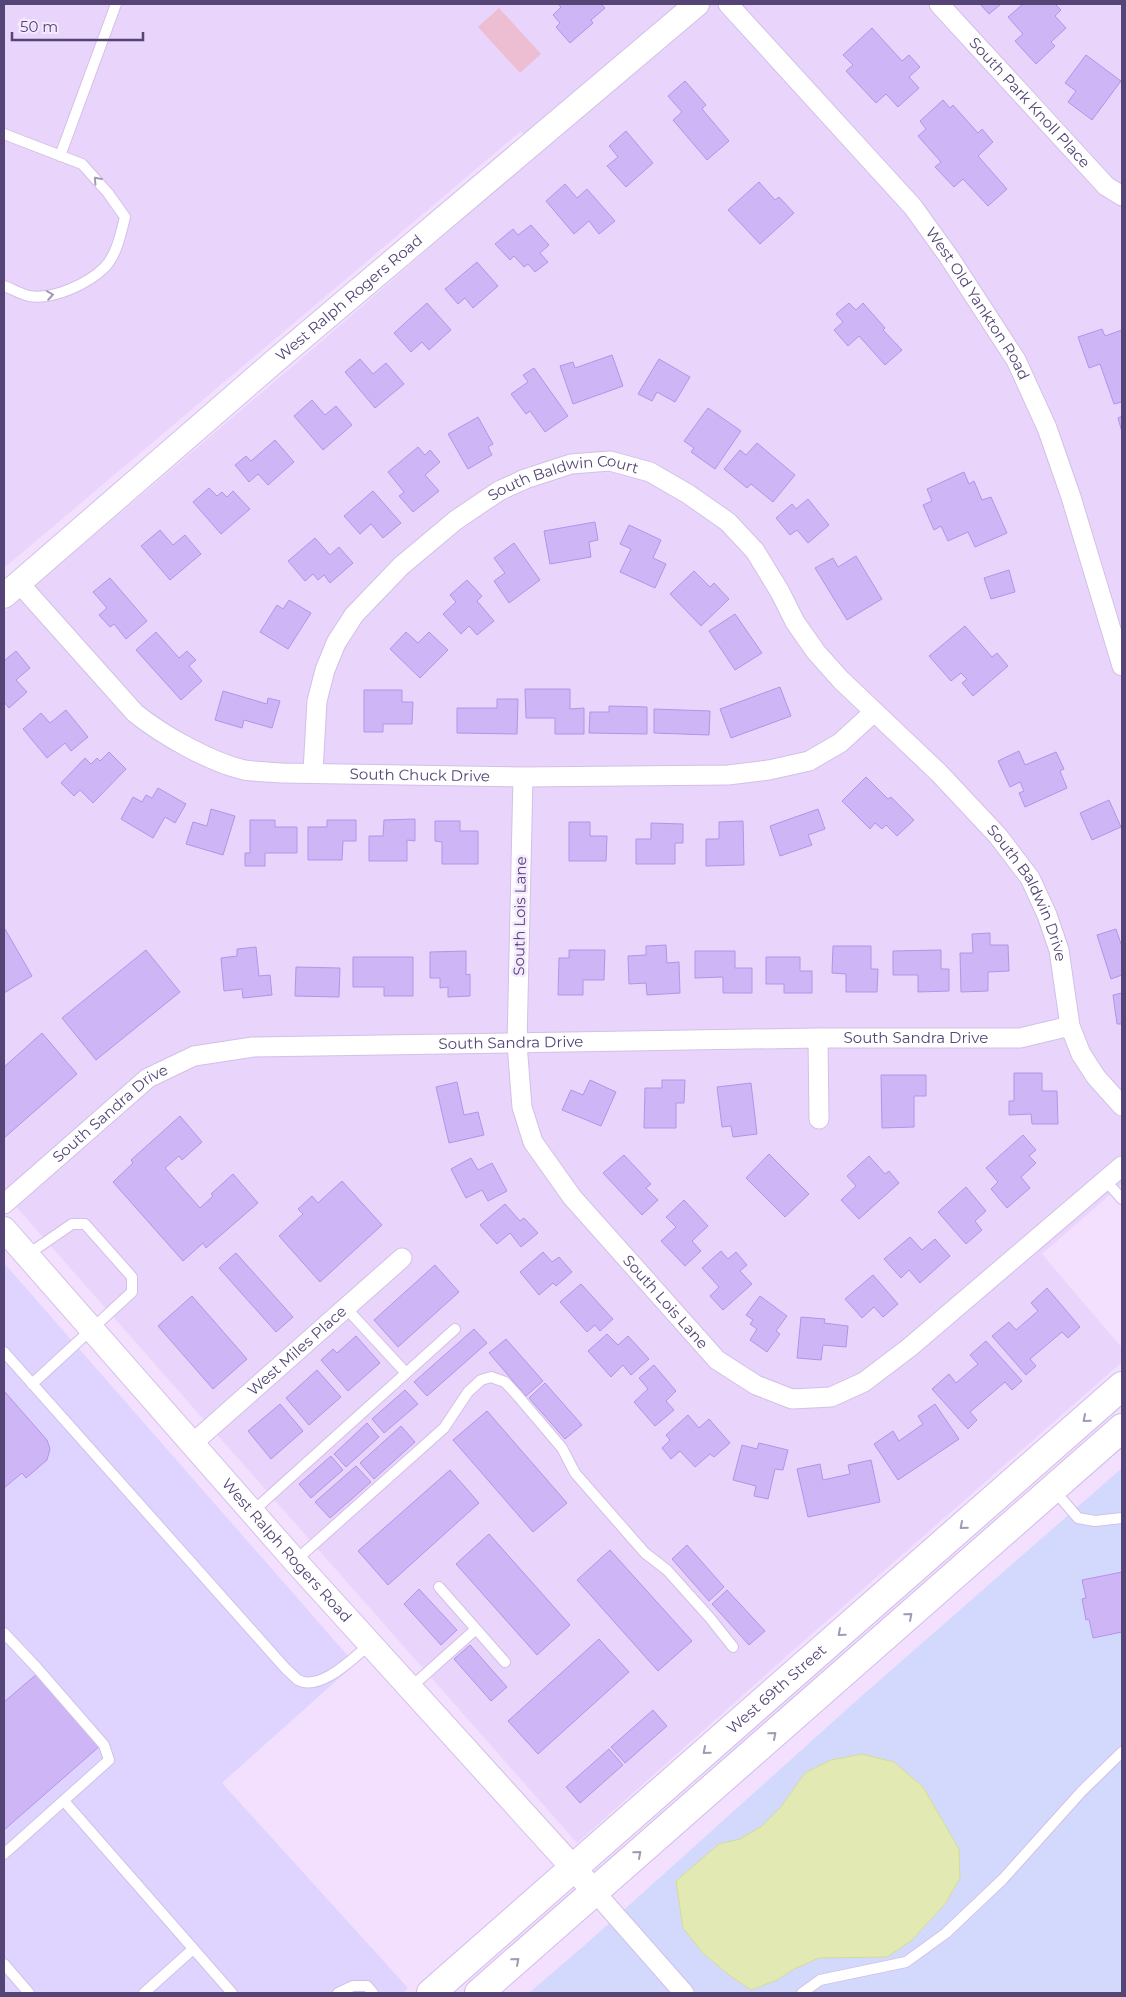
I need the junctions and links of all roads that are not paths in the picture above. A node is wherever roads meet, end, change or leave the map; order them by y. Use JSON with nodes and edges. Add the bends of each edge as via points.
{"nodes":[{"id":1,"x":116,"y":4,"type":"edge"},
{"id":2,"x":697,"y":4,"type":"edge"},
{"id":3,"x":728,"y":4,"type":"edge"},
{"id":4,"x":939,"y":4,"type":"edge"},
{"id":5,"x":4,"y":134,"type":"edge"},
{"id":6,"x":60,"y":156,"type":"junction"},
{"id":7,"x":1122,"y":196,"type":"edge"},
{"id":8,"x":4,"y":286,"type":"edge"},
{"id":9,"x":12,"y":589,"type":"edge"},
{"id":10,"x":1122,"y":666,"type":"edge"},
{"id":11,"x":874,"y":712,"type":"junction"},
{"id":12,"x":313,"y":772,"type":"junction"},
{"id":13,"x":523,"y":777,"type":"junction"},
{"id":14,"x":1070,"y":1026,"type":"junction"},
{"id":15,"x":818,"y":1038,"type":"junction"},
{"id":16,"x":517,"y":1044,"type":"junction"},
{"id":17,"x":1122,"y":1106,"type":"edge"},
{"id":18,"x":819,"y":1119,"type":"dead end"},
{"id":19,"x":1122,"y":1166,"type":"edge"},
{"id":20,"x":1106,"y":1180,"type":"junction"},
{"id":21,"x":1122,"y":1199,"type":"edge"},
{"id":22,"x":4,"y":1204,"type":"edge"},
{"id":23,"x":4,"y":1229,"type":"edge"},
{"id":24,"x":27,"y":1255,"type":"junction"},
{"id":25,"x":402,"y":1258,"type":"dead end"},
{"id":26,"x":346,"y":1308,"type":"junction"},
{"id":27,"x":455,"y":1329,"type":"dead end"},
{"id":28,"x":93,"y":1330,"type":"junction"},
{"id":29,"x":4,"y":1352,"type":"edge"},
{"id":30,"x":406,"y":1373,"type":"junction"},
{"id":31,"x":32,"y":1384,"type":"junction"},
{"id":32,"x":1122,"y":1386,"type":"edge"},
{"id":33,"x":1122,"y":1428,"type":"edge"},
{"id":34,"x":193,"y":1443,"type":"junction"},
{"id":35,"x":1053,"y":1489,"type":"junction"},
{"id":36,"x":252,"y":1512,"type":"junction"},
{"id":37,"x":1122,"y":1518,"type":"edge"},
{"id":38,"x":295,"y":1561,"type":"junction"},
{"id":39,"x":439,"y":1587,"type":"dead end"},
{"id":40,"x":476,"y":1630,"type":"junction"},
{"id":41,"x":4,"y":1633,"type":"edge"},
{"id":42,"x":370,"y":1644,"type":"junction"},
{"id":43,"x":732,"y":1647,"type":"dead end"},
{"id":44,"x":505,"y":1662,"type":"dead end"},
{"id":45,"x":410,"y":1688,"type":"junction"},
{"id":46,"x":1122,"y":1752,"type":"edge"},
{"id":47,"x":64,"y":1801,"type":"junction"},
{"id":48,"x":4,"y":1854,"type":"edge"},
{"id":49,"x":573,"y":1867,"type":"junction"},
{"id":50,"x":595,"y":1892,"type":"junction"},
{"id":51,"x":193,"y":1949,"type":"junction"},
{"id":52,"x":4,"y":1964,"type":"edge"},
{"id":53,"x":29,"y":1993,"type":"edge"},
{"id":54,"x":144,"y":1993,"type":"edge"},
{"id":55,"x":232,"y":1993,"type":"edge"},
{"id":56,"x":338,"y":1993,"type":"edge"},
{"id":57,"x":373,"y":1993,"type":"edge"},
{"id":58,"x":431,"y":1993,"type":"edge"},
{"id":59,"x":479,"y":1993,"type":"edge"},
{"id":60,"x":684,"y":1993,"type":"edge"},
{"id":61,"x":802,"y":1993,"type":"edge"}],
"edges":[{"from":1,"to":6,"type":"lane"},
{"from":2,"to":9,"type":"street","name":"West Ralph Rogers Road","via":[[276,360]]},
{"from":3,"to":10,"type":"street","name":"West Old Yankton Road","via":[[913,208],[955,265],[1016,360],[1047,428],[1071,497]]},
{"from":4,"to":7,"type":"street","name":"South Park Knoll Place","via":[[1106,186]]},
{"from":5,"to":6,"type":"lane"},
{"from":8,"to":6,"type":"lane","one_way":true,"via":[[28,296],[52,296],[82,284],[106,266],[118,243],[125,217],[82,164]]},
{"from":9,"to":12,"type":"street","name":"South Chuck Drive","via":[[152,728],[244,770]]},
{"from":11,"to":12,"type":"street","name":"South Baldwin Court","via":[[816,652],[755,552],[728,522],[650,472],[610,461],[572,464],[499,491],[401,566],[354,615],[336,643],[325,670],[317,702]]},
{"from":11,"to":13,"type":"street","name":"South Chuck Drive","via":[[840,743],[809,761],[769,770],[728,775]]},
{"from":11,"to":14,"type":"street","name":"South Baldwin Drive","via":[[939,772],[998,836],[1030,878],[1059,950]]},
{"from":12,"to":13,"type":"street","name":"South Chuck Drive"},
{"from":13,"to":16,"type":"street","name":"South Lois Lane"},
{"from":14,"to":15,"type":"street","name":"South Sandra Drive","via":[[1020,1038]]},
{"from":14,"to":17,"type":"street","name":"South Baldwin Drive","via":[[1081,1054]]},
{"from":15,"to":16,"type":"street","name":"South Sandra Drive"},
{"from":15,"to":18,"type":"street"},
{"from":16,"to":20,"type":"street","name":"South Lois Lane","via":[[522,1107],[533,1142],[572,1197],[717,1360],[756,1385],[792,1399],[831,1397],[864,1382],[910,1347]]},
{"from":16,"to":22,"type":"street","name":"South Sandra Drive","via":[[253,1047],[194,1056],[148,1078]]},
{"from":19,"to":20,"type":"street","name":"South Lois Lane"},
{"from":20,"to":21,"type":"lane"},
{"from":23,"to":24,"type":"street","name":"West Ralph Rogers Road"},
{"from":24,"to":28,"type":"street","name":"West Ralph Rogers Road"},
{"from":24,"to":28,"type":"lane","via":[[72,1224],[85,1224],[132,1277],[132,1292]]},
{"from":25,"to":26,"type":"street","name":"West Miles Place"},
{"from":26,"to":30,"type":"lane"},
{"from":26,"to":34,"type":"street","name":"West Miles Place"},
{"from":27,"to":30,"type":"lane"},
{"from":28,"to":31,"type":"lane"},
{"from":28,"to":34,"type":"street","name":"West Ralph Rogers Road"},
{"from":29,"to":31,"type":"lane"},
{"from":30,"to":36,"type":"lane"},
{"from":31,"to":42,"type":"lane","via":[[299,1680],[316,1682],[330,1676]]},
{"from":32,"to":49,"type":"main road","name":"West 69th Street","one_way":true},
{"from":33,"to":35,"type":"main road"},
{"from":34,"to":36,"type":"street","name":"West Ralph Rogers Road"},
{"from":35,"to":37,"type":"lane","via":[[1078,1518],[1095,1521]]},
{"from":50,"to":35,"type":"main road","one_way":true},
{"from":36,"to":38,"type":"street","name":"West Ralph Rogers Road"},
{"from":38,"to":42,"type":"street","name":"West Ralph Rogers Road"},
{"from":38,"to":43,"type":"lane","via":[[444,1428],[468,1392],[481,1380],[492,1377],[504,1382],[517,1395],[562,1448],[575,1473],[645,1553],[667,1570]]},
{"from":39,"to":40,"type":"lane"},
{"from":40,"to":44,"type":"lane"},
{"from":40,"to":45,"type":"lane"},
{"from":41,"to":47,"type":"lane","via":[[37,1668],[107,1752],[110,1760]]},
{"from":42,"to":45,"type":"street","name":"West Ralph Rogers Road"},
{"from":45,"to":49,"type":"street","name":"West Ralph Rogers Road"},
{"from":46,"to":61,"type":"lane","via":[[1082,1791],[1003,1879],[946,1933],[906,1962],[820,1980]]},
{"from":47,"to":48,"type":"lane"},
{"from":47,"to":51,"type":"lane"},
{"from":49,"to":50,"type":"street","name":"West Ralph Rogers Road"},
{"from":49,"to":58,"type":"main road","name":"West 69th Street"},
{"from":59,"to":50,"type":"main road","one_way":true},
{"from":50,"to":60,"type":"street"},
{"from":51,"to":54,"type":"lane"},
{"from":51,"to":55,"type":"lane"},
{"from":52,"to":53,"type":"lane"},
{"from":56,"to":57,"type":"lane","via":[[353,1986],[367,1986]]}]}
